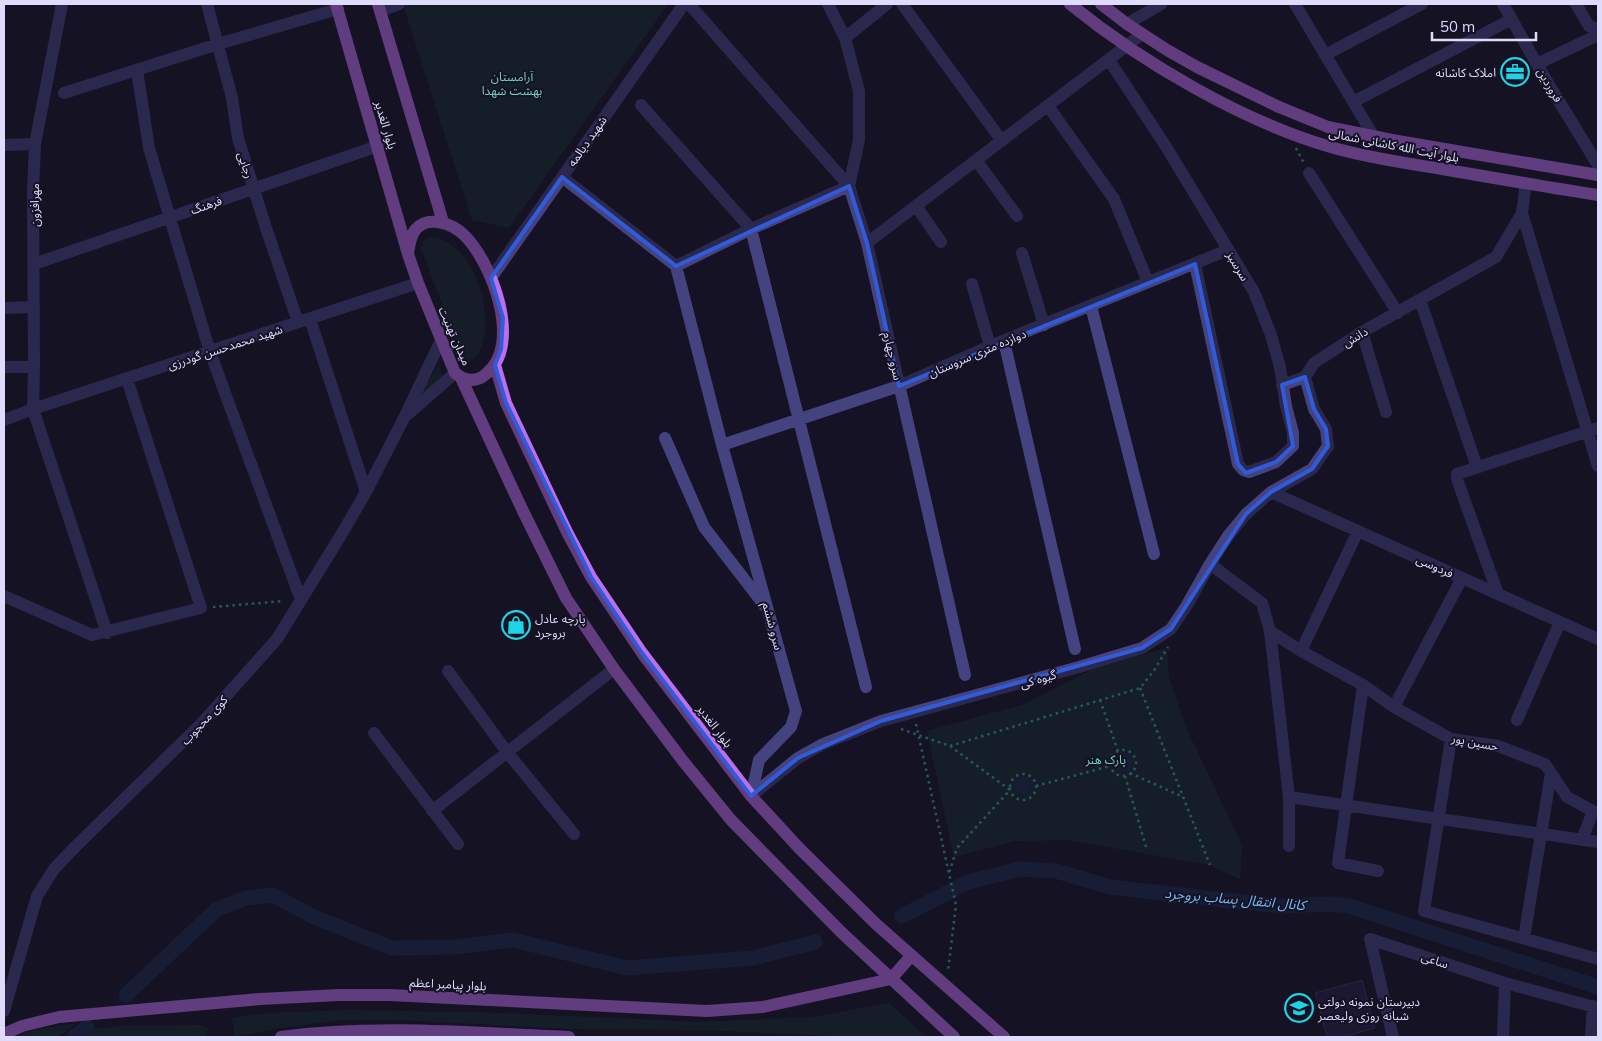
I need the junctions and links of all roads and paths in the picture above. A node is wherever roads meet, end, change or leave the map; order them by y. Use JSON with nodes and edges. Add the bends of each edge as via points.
{"nodes":[{"id":1,"x":62,"y":4,"type":"edge"},
{"id":2,"x":207,"y":4,"type":"edge"},
{"id":3,"x":399,"y":4,"type":"edge"},
{"id":4,"x":684,"y":4,"type":"edge"},
{"id":5,"x":689,"y":4,"type":"edge"},
{"id":6,"x":828,"y":4,"type":"edge"},
{"id":7,"x":886,"y":4,"type":"edge"},
{"id":8,"x":902,"y":4,"type":"edge"},
{"id":9,"x":1070,"y":4,"type":"edge"},
{"id":10,"x":1101,"y":4,"type":"edge"},
{"id":11,"x":1161,"y":4,"type":"edge"},
{"id":12,"x":1310,"y":4,"type":"edge"},
{"id":13,"x":1422,"y":4,"type":"edge"},
{"id":14,"x":1503,"y":4,"type":"edge"},
{"id":15,"x":1576,"y":4,"type":"edge"},
{"id":16,"x":337,"y":6,"type":"edge"},
{"id":17,"x":379,"y":7,"type":"edge"},
{"id":18,"x":1297,"y":7,"type":"edge"},
{"id":19,"x":1512,"y":20,"type":"junction"},
{"id":20,"x":1126,"y":24,"type":"junction"},
{"id":21,"x":1598,"y":29,"type":"edge"},
{"id":22,"x":1142,"y":34,"type":"junction"},
{"id":23,"x":1598,"y":35,"type":"edge"},
{"id":24,"x":845,"y":38,"type":"junction"},
{"id":25,"x":218,"y":44,"type":"junction"},
{"id":26,"x":1127,"y":46,"type":"junction"},
{"id":27,"x":1326,"y":55,"type":"junction"},
{"id":28,"x":1109,"y":60,"type":"junction"},
{"id":29,"x":1537,"y":64,"type":"junction"},
{"id":30,"x":138,"y":70,"type":"junction"},
{"id":31,"x":64,"y":92,"type":"dead end"},
{"id":32,"x":1353,"y":102,"type":"junction"},
{"id":33,"x":641,"y":106,"type":"dead end"},
{"id":34,"x":1048,"y":106,"type":"junction"},
{"id":35,"x":1286,"y":132,"type":"junction"},
{"id":36,"x":1374,"y":137,"type":"junction"},
{"id":37,"x":1002,"y":141,"type":"junction"},
{"id":38,"x":35,"y":144,"type":"junction"},
{"id":39,"x":4,"y":145,"type":"edge"},
{"id":40,"x":378,"y":146,"type":"junction"},
{"id":41,"x":976,"y":160,"type":"junction"},
{"id":42,"x":1598,"y":165,"type":"edge"},
{"id":43,"x":1309,"y":173,"type":"joint"},
{"id":44,"x":1598,"y":175,"type":"edge"},
{"id":45,"x":562,"y":177,"type":"junction"},
{"id":46,"x":1526,"y":183,"type":"junction"},
{"id":47,"x":849,"y":186,"type":"junction"},
{"id":48,"x":254,"y":189,"type":"junction"},
{"id":49,"x":1598,"y":195,"type":"edge"},
{"id":50,"x":916,"y":206,"type":"junction"},
{"id":51,"x":1522,"y":213,"type":"junction"},
{"id":52,"x":1017,"y":216,"type":"dead end"},
{"id":53,"x":170,"y":218,"type":"junction"},
{"id":54,"x":442,"y":222,"type":"junction"},
{"id":55,"x":751,"y":229,"type":"junction"},
{"id":56,"x":941,"y":242,"type":"dead end"},
{"id":57,"x":867,"y":243,"type":"junction"},
{"id":58,"x":1228,"y":250,"type":"junction"},
{"id":59,"x":408,"y":254,"type":"junction"},
{"id":60,"x":1022,"y":254,"type":"dead end"},
{"id":61,"x":34,"y":264,"type":"junction"},
{"id":62,"x":1195,"y":264,"type":"junction"},
{"id":63,"x":676,"y":266,"type":"junction"},
{"id":64,"x":491,"y":278,"type":"junction"},
{"id":65,"x":1148,"y":282,"type":"junction"},
{"id":66,"x":418,"y":283,"type":"junction"},
{"id":67,"x":972,"y":284,"type":"dead end"},
{"id":68,"x":1420,"y":300,"type":"junction"},
{"id":69,"x":1091,"y":306,"type":"junction"},
{"id":70,"x":34,"y":307,"type":"junction"},
{"id":71,"x":4,"y":308,"type":"edge"},
{"id":72,"x":1398,"y":313,"type":"junction"},
{"id":73,"x":304,"y":320,"type":"junction"},
{"id":74,"x":1044,"y":325,"type":"junction"},
{"id":75,"x":1362,"y":332,"type":"junction"},
{"id":76,"x":441,"y":340,"type":"junction"},
{"id":77,"x":1004,"y":341,"type":"junction"},
{"id":78,"x":990,"y":346,"type":"junction"},
{"id":79,"x":210,"y":352,"type":"junction"},
{"id":80,"x":495,"y":365,"type":"junction"},
{"id":81,"x":4,"y":367,"type":"edge"},
{"id":82,"x":34,"y":367,"type":"junction"},
{"id":83,"x":458,"y":376,"type":"junction"},
{"id":84,"x":1305,"y":377,"type":"junction"},
{"id":85,"x":127,"y":379,"type":"junction"},
{"id":86,"x":1282,"y":384,"type":"junction"},
{"id":87,"x":899,"y":386,"type":"junction"},
{"id":88,"x":33,"y":409,"type":"junction"},
{"id":89,"x":1386,"y":412,"type":"dead end"},
{"id":90,"x":404,"y":418,"type":"junction"},
{"id":91,"x":799,"y":419,"type":"junction"},
{"id":92,"x":4,"y":420,"type":"edge"},
{"id":93,"x":1592,"y":430,"type":"edge"},
{"id":94,"x":665,"y":438,"type":"dead end"},
{"id":95,"x":722,"y":445,"type":"junction"},
{"id":96,"x":1598,"y":466,"type":"edge"},
{"id":97,"x":1477,"y":467,"type":"junction"},
{"id":98,"x":366,"y":492,"type":"junction"},
{"id":99,"x":1271,"y":492,"type":"junction"},
{"id":100,"x":1358,"y":531,"type":"junction"},
{"id":101,"x":1154,"y":554,"type":"dead end"},
{"id":102,"x":1210,"y":564,"type":"junction"},
{"id":103,"x":1462,"y":578,"type":"junction"},
{"id":104,"x":1498,"y":594,"type":"junction"},
{"id":105,"x":4,"y":596,"type":"edge"},
{"id":106,"x":301,"y":600,"type":"junction"},
{"id":107,"x":201,"y":608,"type":"junction"},
{"id":108,"x":769,"y":612,"type":"junction"},
{"id":109,"x":1560,"y":622,"type":"junction"},
{"id":110,"x":1170,"y":628,"type":"junction"},
{"id":111,"x":1270,"y":632,"type":"junction"},
{"id":112,"x":107,"y":633,"type":"junction"},
{"id":113,"x":1598,"y":639,"type":"edge"},
{"id":114,"x":1075,"y":649,"type":"dead end"},
{"id":115,"x":1301,"y":651,"type":"junction"},
{"id":116,"x":614,"y":670,"type":"junction"},
{"id":117,"x":448,"y":671,"type":"dead end"},
{"id":118,"x":965,"y":675,"type":"dead end"},
{"id":119,"x":1363,"y":685,"type":"junction"},
{"id":120,"x":866,"y":687,"type":"dead end"},
{"id":121,"x":1140,"y":688,"type":"junction"},
{"id":122,"x":1100,"y":700,"type":"junction"},
{"id":123,"x":1394,"y":707,"type":"junction"},
{"id":124,"x":914,"y":713,"type":"junction"},
{"id":125,"x":1517,"y":720,"type":"dead end"},
{"id":126,"x":881,"y":721,"type":"junction"},
{"id":127,"x":374,"y":733,"type":"dead end"},
{"id":128,"x":918,"y":735,"type":"junction"},
{"id":129,"x":1451,"y":739,"type":"junction"},
{"id":130,"x":950,"y":746,"type":"junction"},
{"id":131,"x":1118,"y":751,"type":"junction"},
{"id":132,"x":507,"y":752,"type":"junction"},
{"id":133,"x":1110,"y":766,"type":"junction"},
{"id":134,"x":1130,"y":773,"type":"junction"},
{"id":135,"x":1551,"y":773,"type":"junction"},
{"id":136,"x":1125,"y":776,"type":"junction"},
{"id":137,"x":1036,"y":786,"type":"junction"},
{"id":138,"x":1010,"y":790,"type":"junction"},
{"id":139,"x":751,"y":796,"type":"junction"},
{"id":140,"x":1183,"y":797,"type":"junction"},
{"id":141,"x":1289,"y":798,"type":"junction"},
{"id":142,"x":1347,"y":806,"type":"junction"},
{"id":143,"x":1596,"y":806,"type":"edge"},
{"id":144,"x":432,"y":810,"type":"junction"},
{"id":145,"x":1437,"y":819,"type":"junction"},
{"id":146,"x":574,"y":834,"type":"dead end"},
{"id":147,"x":1542,"y":834,"type":"junction"},
{"id":148,"x":1582,"y":840,"type":"junction"},
{"id":149,"x":1598,"y":842,"type":"edge"},
{"id":150,"x":458,"y":844,"type":"dead end"},
{"id":151,"x":1289,"y":846,"type":"dead end"},
{"id":152,"x":1147,"y":850,"type":"dead end"},
{"id":153,"x":1210,"y":865,"type":"dead end"},
{"id":154,"x":1378,"y":871,"type":"dead end"},
{"id":155,"x":948,"y":874,"type":"junction"},
{"id":156,"x":1524,"y":938,"type":"junction"},
{"id":157,"x":911,"y":956,"type":"junction"},
{"id":158,"x":1598,"y":959,"type":"edge"},
{"id":159,"x":891,"y":979,"type":"junction"},
{"id":160,"x":1505,"y":983,"type":"junction"},
{"id":161,"x":947,"y":988,"type":"junction"},
{"id":162,"x":1595,"y":1007,"type":"edge"},
{"id":163,"x":4,"y":1011,"type":"edge"},
{"id":164,"x":4,"y":1034,"type":"edge"},
{"id":165,"x":996,"y":1035,"type":"edge"},
{"id":166,"x":281,"y":1037,"type":"edge"},
{"id":167,"x":569,"y":1037,"type":"edge"},
{"id":168,"x":954,"y":1037,"type":"edge"},
{"id":169,"x":1393,"y":1037,"type":"edge"},
{"id":170,"x":1504,"y":1037,"type":"edge"},
{"id":171,"x":1591,"y":1037,"type":"edge"}],
"edges":[{"from":1,"to":38,"type":"street","name":"مهرافزون"},
{"from":2,"to":25,"type":"street","name":"رجایی"},
{"from":3,"to":17,"type":"street"},
{"from":4,"to":45,"type":"street","name":"شهید دیالمه"},
{"from":5,"to":47,"type":"street"},
{"from":6,"to":24,"type":"street","name":"سرو چهارم"},
{"from":7,"to":24,"type":"street"},
{"from":8,"to":37,"type":"street"},
{"from":9,"to":26,"type":"main road","name":"بلوار آیت الله کاشانی شمالی"},
{"from":10,"to":20,"type":"main road","name":"بلوار آیت الله کاشانی شمالی"},
{"from":11,"to":20,"type":"street"},
{"from":12,"to":18,"type":"street"},
{"from":13,"to":27,"type":"street"},
{"from":14,"to":19,"type":"street","name":"فروردین"},
{"from":15,"to":21,"type":"street","via":[[1589,26]]},
{"from":16,"to":25,"type":"street"},
{"from":16,"to":40,"type":"main road","name":"بلوار الغدیر"},
{"from":17,"to":54,"type":"main road"},
{"from":18,"to":27,"type":"street"},
{"from":19,"to":29,"type":"street","name":"فروردین"},
{"from":19,"to":32,"type":"street"},
{"from":20,"to":22,"type":"main road","name":"بلوار آیت الله کاشانی شمالی"},
{"from":22,"to":26,"type":"street"},
{"from":22,"to":36,"type":"main road","name":"بلوار آیت الله کاشانی شمالی","via":[[1227,83],[1302,118]]},
{"from":23,"to":29,"type":"street"},
{"from":24,"to":47,"type":"street","name":"سرو چهارم","via":[[859,91],[859,140]]},
{"from":25,"to":30,"type":"street"},
{"from":25,"to":48,"type":"street","name":"رجایی","via":[[238,138]]},
{"from":26,"to":28,"type":"street"},
{"from":26,"to":35,"type":"main road","name":"بلوار آیت الله کاشانی شمالی","via":[[1225,104]]},
{"from":27,"to":32,"type":"street"},
{"from":28,"to":34,"type":"street"},
{"from":28,"to":58,"type":"street","name":"سرسبز"},
{"from":29,"to":42,"type":"street","name":"فروردین"},
{"from":30,"to":31,"type":"street"},
{"from":30,"to":53,"type":"street","via":[[149,148]]},
{"from":32,"to":36,"type":"street"},
{"from":33,"to":55,"type":"street"},
{"from":34,"to":37,"type":"street"},
{"from":34,"to":65,"type":"street","via":[[1114,199]]},
{"from":35,"to":43,"type":"path"},
{"from":35,"to":46,"type":"main road","name":"بلوار آیت الله کاشانی شمالی","via":[[1335,149]]},
{"from":36,"to":44,"type":"main road","name":"بلوار آیت الله کاشانی شمالی"},
{"from":37,"to":41,"type":"street"},
{"from":38,"to":39,"type":"street"},
{"from":38,"to":61,"type":"street","name":"مهرافزون"},
{"from":40,"to":48,"type":"street","name":"فرهنگ"},
{"from":40,"to":59,"type":"main road","name":"بلوار الغدیر"},
{"from":41,"to":50,"type":"street"},
{"from":41,"to":52,"type":"street"},
{"from":43,"to":72,"type":"street"},
{"from":45,"to":63,"type":"street"},
{"from":45,"to":64,"type":"street","name":"شهید دیالمه"},
{"from":46,"to":49,"type":"main road","name":"بلوار آیت الله کاشانی شمالی"},
{"from":46,"to":51,"type":"street","name":"دانش"},
{"from":47,"to":55,"type":"street"},
{"from":47,"to":57,"type":"street","name":"سرو چهارم"},
{"from":48,"to":53,"type":"street","name":"فرهنگ"},
{"from":48,"to":73,"type":"street","name":"رجایی","via":[[266,228]]},
{"from":50,"to":56,"type":"street"},
{"from":50,"to":57,"type":"street"},
{"from":51,"to":68,"type":"street","name":"دانش","via":[[1496,257]]},
{"from":51,"to":93,"type":"street","name":"دانش"},
{"from":53,"to":61,"type":"street","name":"فرهنگ"},
{"from":53,"to":79,"type":"street"},
{"from":54,"to":59,"type":"main road","via":[[416,229]]},
{"from":54,"to":64,"type":"main road","via":[[460,231],[470,241]]},
{"from":55,"to":63,"type":"street"},
{"from":55,"to":91,"type":"street"},
{"from":57,"to":87,"type":"street","name":"سرو چهارم"},
{"from":58,"to":62,"type":"street","name":"دوازده متری سروستان"},
{"from":58,"to":86,"type":"street","name":"سرسبز","via":[[1254,292],[1271,335]]},
{"from":59,"to":66,"type":"main road","name":"میدان تهنیت"},
{"from":60,"to":74,"type":"street"},
{"from":61,"to":70,"type":"street","name":"مهرافزون"},
{"from":62,"to":65,"type":"street","name":"دوازده متری سروستان"},
{"from":62,"to":86,"type":"street","name":"سرسبز","via":[[1238,464],[1243,470],[1249,472],[1276,462],[1293,446]]},
{"from":63,"to":95,"type":"street","name":"سرو ششم"},
{"from":64,"to":80,"type":"main road","via":[[503,318],[501,349]]},
{"from":65,"to":69,"type":"street","name":"دوازده متری سروستان"},
{"from":66,"to":73,"type":"street","name":"شهید محمدحسن گودرزی"},
{"from":66,"to":76,"type":"main road","name":"میدان تهنیت"},
{"from":67,"to":78,"type":"street"},
{"from":68,"to":72,"type":"street","name":"دانش"},
{"from":68,"to":97,"type":"street"},
{"from":69,"to":74,"type":"street","name":"دوازده متری سروستان"},
{"from":69,"to":101,"type":"street"},
{"from":70,"to":71,"type":"street"},
{"from":70,"to":82,"type":"street","name":"مهرافزون"},
{"from":72,"to":75,"type":"street","name":"دانش"},
{"from":73,"to":79,"type":"street","name":"شهید محمدحسن گودرزی"},
{"from":73,"to":98,"type":"street","name":"رجایی"},
{"from":74,"to":77,"type":"street","name":"دوازده متری سروستان"},
{"from":75,"to":84,"type":"street","name":"دانش","via":[[1314,362]]},
{"from":75,"to":89,"type":"street"},
{"from":76,"to":83,"type":"main road","name":"میدان تهنیت"},
{"from":76,"to":90,"type":"street","name":"کوی محجوب"},
{"from":77,"to":78,"type":"street","name":"دوازده متری سروستان"},
{"from":77,"to":114,"type":"street"},
{"from":78,"to":87,"type":"street","name":"دوازده متری سروستان"},
{"from":79,"to":85,"type":"street","name":"شهید محمدحسن گودرزی"},
{"from":79,"to":106,"type":"street"},
{"from":80,"to":83,"type":"main road","name":"میدان تهنیت","via":[[475,380]]},
{"from":80,"to":139,"type":"main road","name":"بلوار الغدیر","via":[[506,403],[591,577],[642,653]]},
{"from":81,"to":82,"type":"street"},
{"from":82,"to":88,"type":"street","name":"مهرافزون"},
{"from":83,"to":90,"type":"street"},
{"from":83,"to":116,"type":"main road","via":[[566,598]]},
{"from":84,"to":86,"type":"street"},
{"from":84,"to":99,"type":"street","via":[[1314,409],[1326,429],[1328,446],[1312,468]]},
{"from":85,"to":88,"type":"street","name":"شهید محمدحسن گودرزی"},
{"from":85,"to":107,"type":"street"},
{"from":87,"to":91,"type":"street","name":"دوازده متری سروستان"},
{"from":87,"to":118,"type":"street","name":"سرو چهارم"},
{"from":88,"to":92,"type":"street","name":"شهید محمدحسن گودرزی"},
{"from":88,"to":112,"type":"street","name":"مهرافزون"},
{"from":90,"to":98,"type":"street","name":"کوی محجوب"},
{"from":91,"to":95,"type":"street","name":"دوازده متری سروستان"},
{"from":91,"to":120,"type":"street"},
{"from":93,"to":96,"type":"street","name":"دانش"},
{"from":93,"to":97,"type":"street"},
{"from":94,"to":108,"type":"street","via":[[704,528]]},
{"from":95,"to":108,"type":"street","name":"سرو ششم"},
{"from":97,"to":104,"type":"street","via":[[1457,474],[1457,479]]},
{"from":98,"to":106,"type":"street","name":"کوی محجوب"},
{"from":99,"to":100,"type":"street","name":"فردوسی"},
{"from":99,"to":102,"type":"street","name":"گیوه کی","via":[[1246,514]]},
{"from":100,"to":103,"type":"street","name":"فردوسی"},
{"from":100,"to":115,"type":"street"},
{"from":102,"to":110,"type":"street","name":"گیوه کی"},
{"from":102,"to":111,"type":"street","via":[[1262,602]]},
{"from":103,"to":104,"type":"street","name":"فردوسی"},
{"from":103,"to":123,"type":"street"},
{"from":104,"to":109,"type":"street","name":"فردوسی"},
{"from":105,"to":112,"type":"street","via":[[92,635]]},
{"from":106,"to":107,"type":"path"},
{"from":106,"to":163,"type":"street","name":"کوی محجوب","via":[[277,639],[201,724],[54,870],[37,896]]},
{"from":107,"to":112,"type":"street"},
{"from":108,"to":139,"type":"street","name":"سرو ششم","via":[[796,711],[791,727],[759,760]]},
{"from":109,"to":113,"type":"street","name":"فردوسی"},
{"from":109,"to":125,"type":"street"},
{"from":110,"to":121,"type":"path","via":[[1168,648]]},
{"from":110,"to":124,"type":"street","name":"گیوه کی","via":[[1142,648]]},
{"from":111,"to":115,"type":"street","name":"حسین پور"},
{"from":111,"to":141,"type":"street"},
{"from":115,"to":119,"type":"street","name":"حسین پور"},
{"from":116,"to":132,"type":"street"},
{"from":116,"to":159,"type":"main road","via":[[731,820]]},
{"from":117,"to":132,"type":"street"},
{"from":119,"to":123,"type":"street","name":"حسین پور"},
{"from":119,"to":142,"type":"street"},
{"from":121,"to":122,"type":"path"},
{"from":121,"to":140,"type":"path"},
{"from":122,"to":130,"type":"path"},
{"from":122,"to":131,"type":"path"},
{"from":123,"to":129,"type":"street","name":"حسین پور"},
{"from":124,"to":126,"type":"street","name":"گیوه کی"},
{"from":124,"to":128,"type":"path"},
{"from":126,"to":128,"type":"path"},
{"from":126,"to":139,"type":"street","name":"گیوه کی","via":[[823,744],[798,758]]},
{"from":127,"to":144,"type":"street"},
{"from":128,"to":130,"type":"path"},
{"from":128,"to":155,"type":"path"},
{"from":129,"to":135,"type":"street","name":"حسین پور","via":[[1498,746],[1544,764]]},
{"from":129,"to":145,"type":"street"},
{"from":130,"to":138,"type":"path"},
{"from":131,"to":133,"type":"path","via":[[1113,754]]},
{"from":131,"to":134,"type":"path","via":[[1124,750],[1134,756],[1136,762]]},
{"from":132,"to":144,"type":"street"},
{"from":132,"to":146,"type":"street"},
{"from":133,"to":136,"type":"path","via":[[1113,772]]},
{"from":133,"to":137,"type":"path"},
{"from":134,"to":136,"type":"path"},
{"from":134,"to":140,"type":"path"},
{"from":135,"to":143,"type":"street","name":"حسین پور","via":[[1567,797]]},
{"from":135,"to":147,"type":"street"},
{"from":136,"to":152,"type":"path"},
{"from":137,"to":138,"type":"path","via":[[1035,792],[1025,800],[1014,796]]},
{"from":137,"to":138,"type":"path","via":[[1034,780],[1024,774],[1013,778]]},
{"from":138,"to":155,"type":"path","via":[[957,848]]},
{"from":139,"to":157,"type":"main road","name":"بلوار الغدیر","via":[[799,848]]},
{"from":140,"to":153,"type":"path"},
{"from":141,"to":142,"type":"street"},
{"from":141,"to":151,"type":"street"},
{"from":142,"to":145,"type":"street"},
{"from":142,"to":154,"type":"street","via":[[1338,862]]},
{"from":143,"to":148,"type":"street","name":"حسین پور"},
{"from":144,"to":150,"type":"street"},
{"from":145,"to":147,"type":"street"},
{"from":145,"to":156,"type":"street","via":[[1424,911]]},
{"from":147,"to":148,"type":"street"},
{"from":147,"to":156,"type":"street"},
{"from":148,"to":149,"type":"street"},
{"from":155,"to":161,"type":"path","via":[[956,905]]},
{"from":156,"to":158,"type":"street"},
{"from":157,"to":159,"type":"main road"},
{"from":157,"to":161,"type":"main road","name":"بلوار الغدیر"},
{"from":159,"to":164,"type":"main road","name":"بلوار پیامبر اعظم","via":[[742,1009],[390,995],[303,996],[59,1017]]},
{"from":159,"to":168,"type":"main road"},
{"from":160,"to":162,"type":"street","name":"ساعی"},
{"from":160,"to":169,"type":"street","name":"ساعی","via":[[1370,939]]},
{"from":160,"to":170,"type":"street"},
{"from":161,"to":165,"type":"main road","name":"بلوار الغدیر"},
{"from":162,"to":171,"type":"street"},
{"from":166,"to":167,"type":"main road","via":[[374,1031]]}]}
